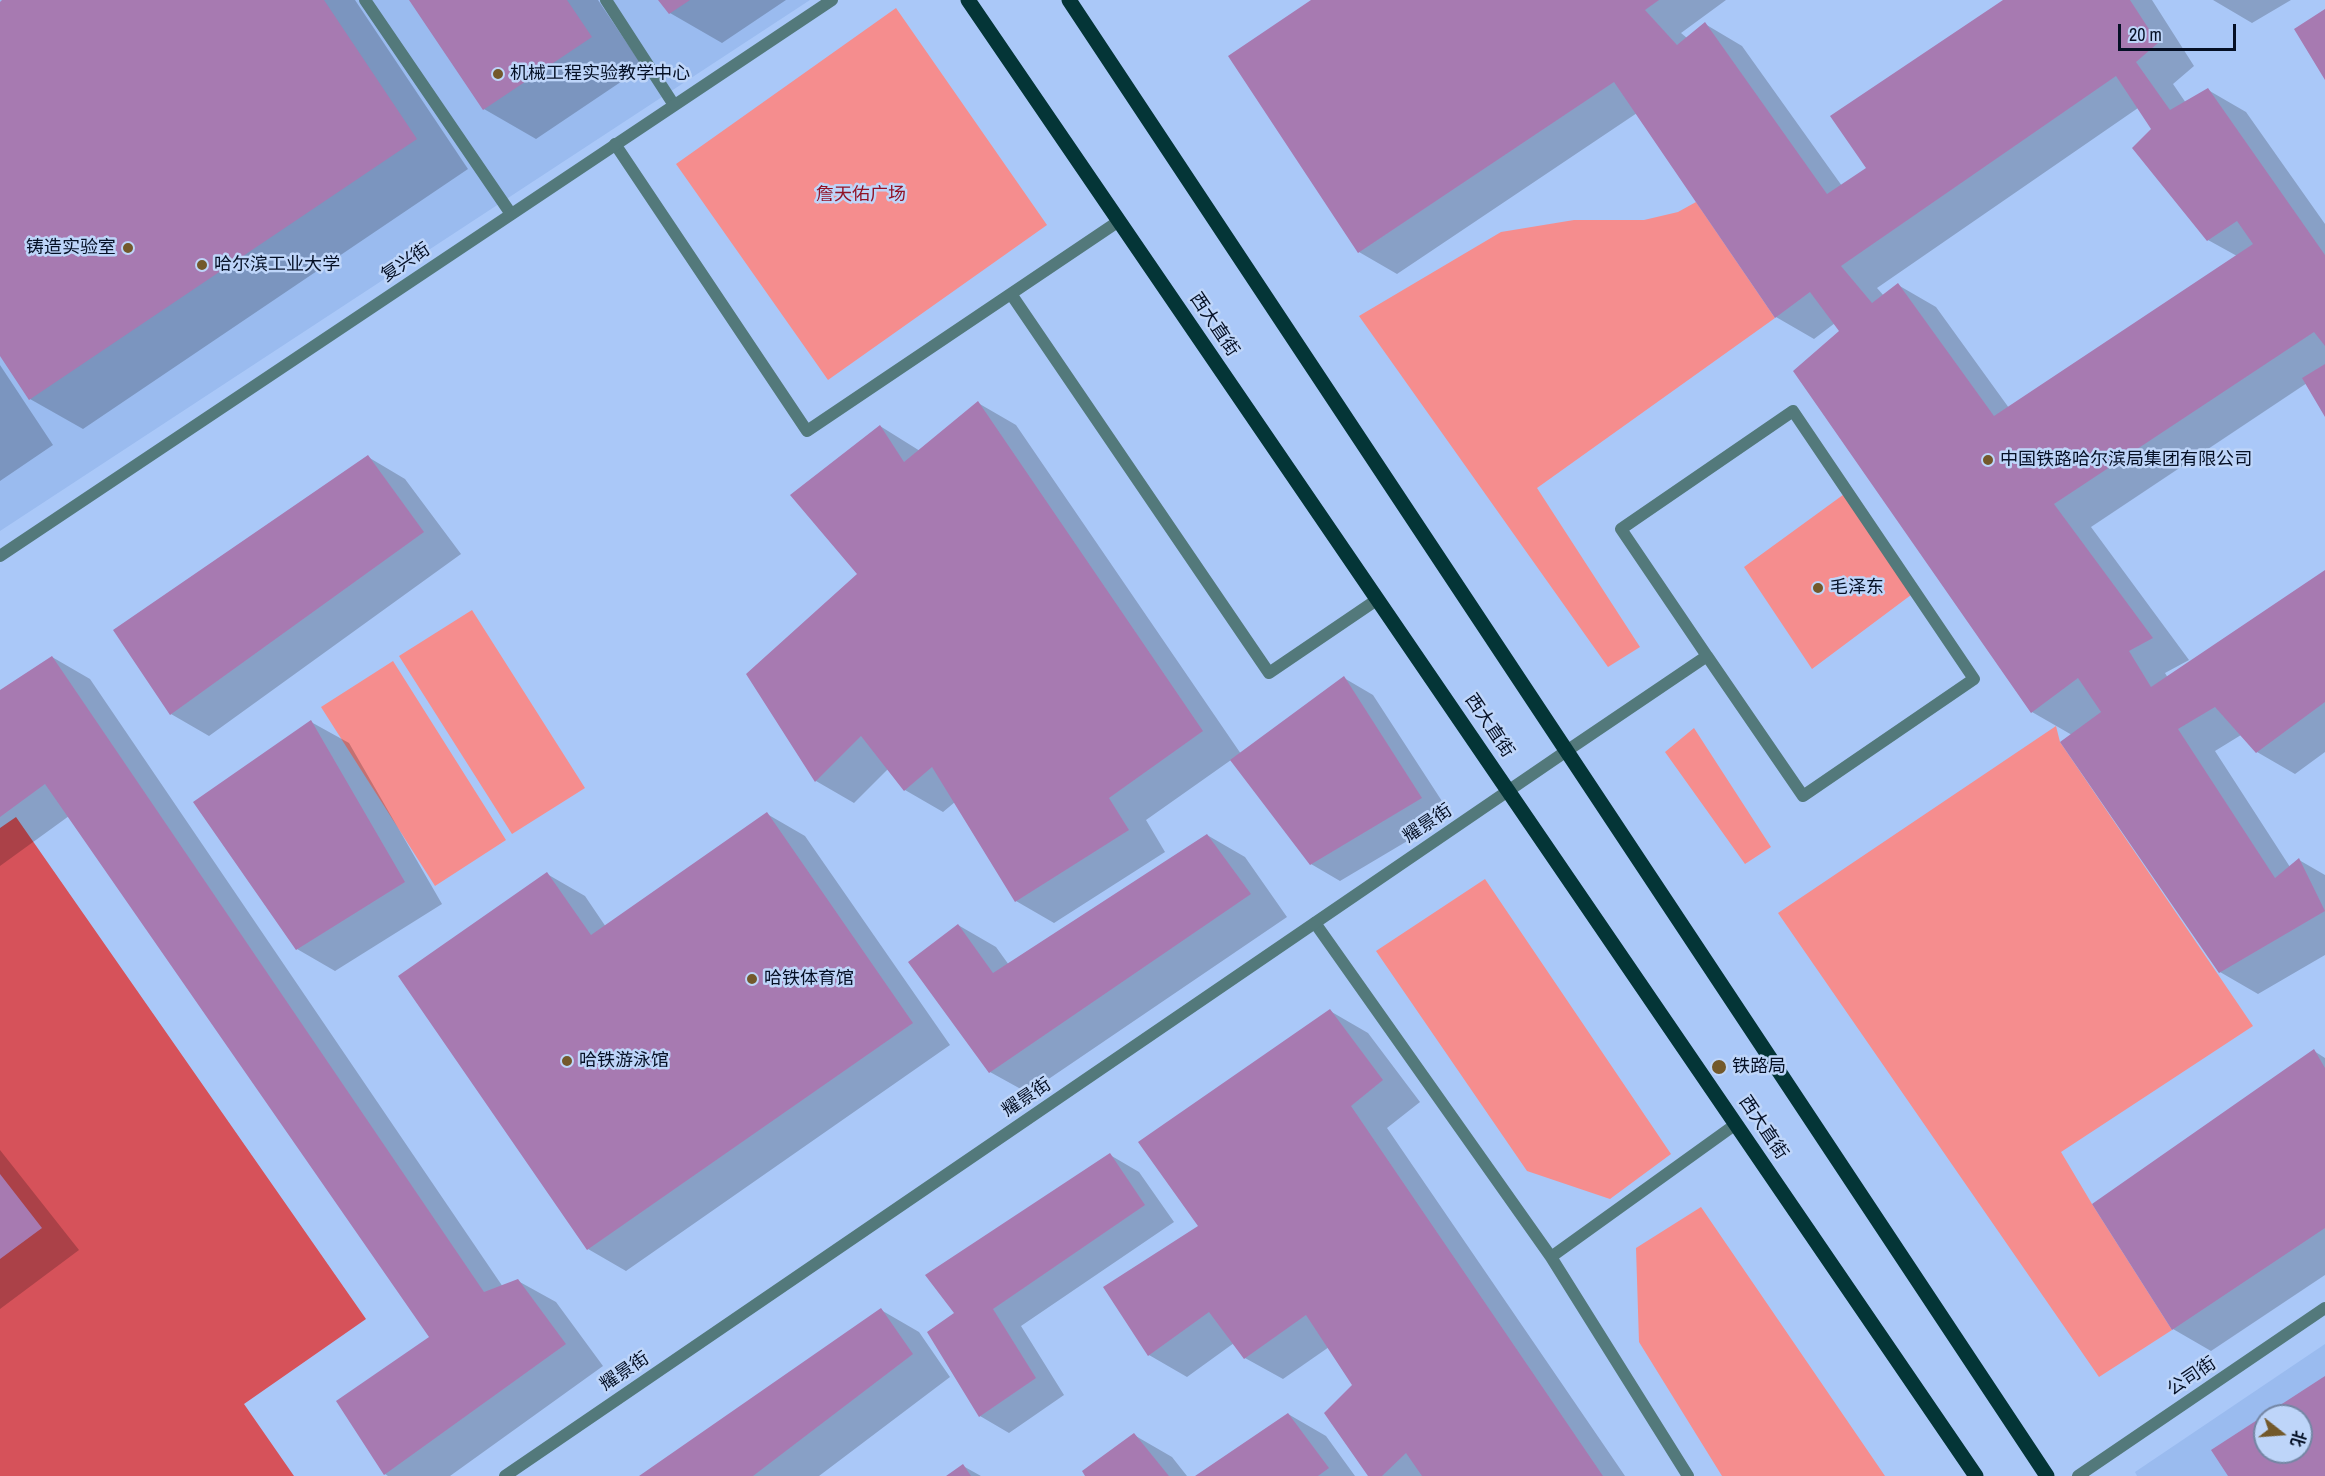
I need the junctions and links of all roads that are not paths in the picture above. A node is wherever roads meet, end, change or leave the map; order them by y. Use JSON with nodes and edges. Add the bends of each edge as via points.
{"nodes":[{"id":1,"x":365,"y":0,"type":"edge"},
{"id":2,"x":606,"y":0,"type":"edge"},
{"id":3,"x":832,"y":0,"type":"edge"},
{"id":4,"x":968,"y":0,"type":"edge"},
{"id":5,"x":1071,"y":1,"type":"edge"},
{"id":6,"x":674,"y":105,"type":"junction"},
{"id":7,"x":615,"y":144,"type":"junction"},
{"id":8,"x":512,"y":214,"type":"junction"},
{"id":9,"x":1119,"y":221,"type":"junction"},
{"id":10,"x":1011,"y":294,"type":"junction"},
{"id":11,"x":0,"y":556,"type":"edge"},
{"id":12,"x":1378,"y":599,"type":"junction"},
{"id":13,"x":1707,"y":656,"type":"junction"},
{"id":14,"x":1568,"y":750,"type":"junction"},
{"id":15,"x":1510,"y":790,"type":"junction"},
{"id":16,"x":1315,"y":923,"type":"junction"},
{"id":17,"x":1736,"y":1124,"type":"junction"},
{"id":18,"x":1551,"y":1257,"type":"junction"},
{"id":19,"x":2325,"y":1308,"type":"edge"},
{"id":20,"x":506,"y":1476,"type":"edge"},
{"id":21,"x":1688,"y":1476,"type":"edge"},
{"id":22,"x":1976,"y":1476,"type":"edge"},
{"id":23,"x":2047,"y":1476,"type":"edge"},
{"id":24,"x":2078,"y":1476,"type":"edge"}],
"edges":[{"from":1,"to":8,"type":"street"},
{"from":2,"to":6,"type":"street"},
{"from":3,"to":6,"type":"street","name":"复兴街"},
{"from":4,"to":9,"type":"main road","name":"西大直街"},
{"from":5,"to":14,"type":"main road"},
{"from":6,"to":7,"type":"street","name":"复兴街"},
{"from":7,"to":8,"type":"street","name":"复兴街"},
{"from":7,"to":10,"type":"street","via":[[807,431]]},
{"from":8,"to":11,"type":"street","name":"复兴街"},
{"from":9,"to":10,"type":"street"},
{"from":9,"to":12,"type":"main road","name":"西大直街"},
{"from":10,"to":12,"type":"street","via":[[1269,673]]},
{"from":12,"to":15,"type":"main road","name":"西大直街"},
{"from":13,"to":13,"type":"street","via":[[1803,796],[1974,679],[1793,411],[1621,529]]},
{"from":13,"to":14,"type":"street","name":"耀景街"},
{"from":14,"to":15,"type":"street","name":"耀景街"},
{"from":14,"to":23,"type":"main road"},
{"from":15,"to":16,"type":"street","name":"耀景街"},
{"from":15,"to":17,"type":"main road","name":"西大直街"},
{"from":16,"to":18,"type":"street"},
{"from":16,"to":20,"type":"street","name":"耀景街"},
{"from":17,"to":18,"type":"street"},
{"from":17,"to":22,"type":"main road","name":"西大直街"},
{"from":18,"to":21,"type":"street"},
{"from":19,"to":24,"type":"street","name":"公司街"}]}
